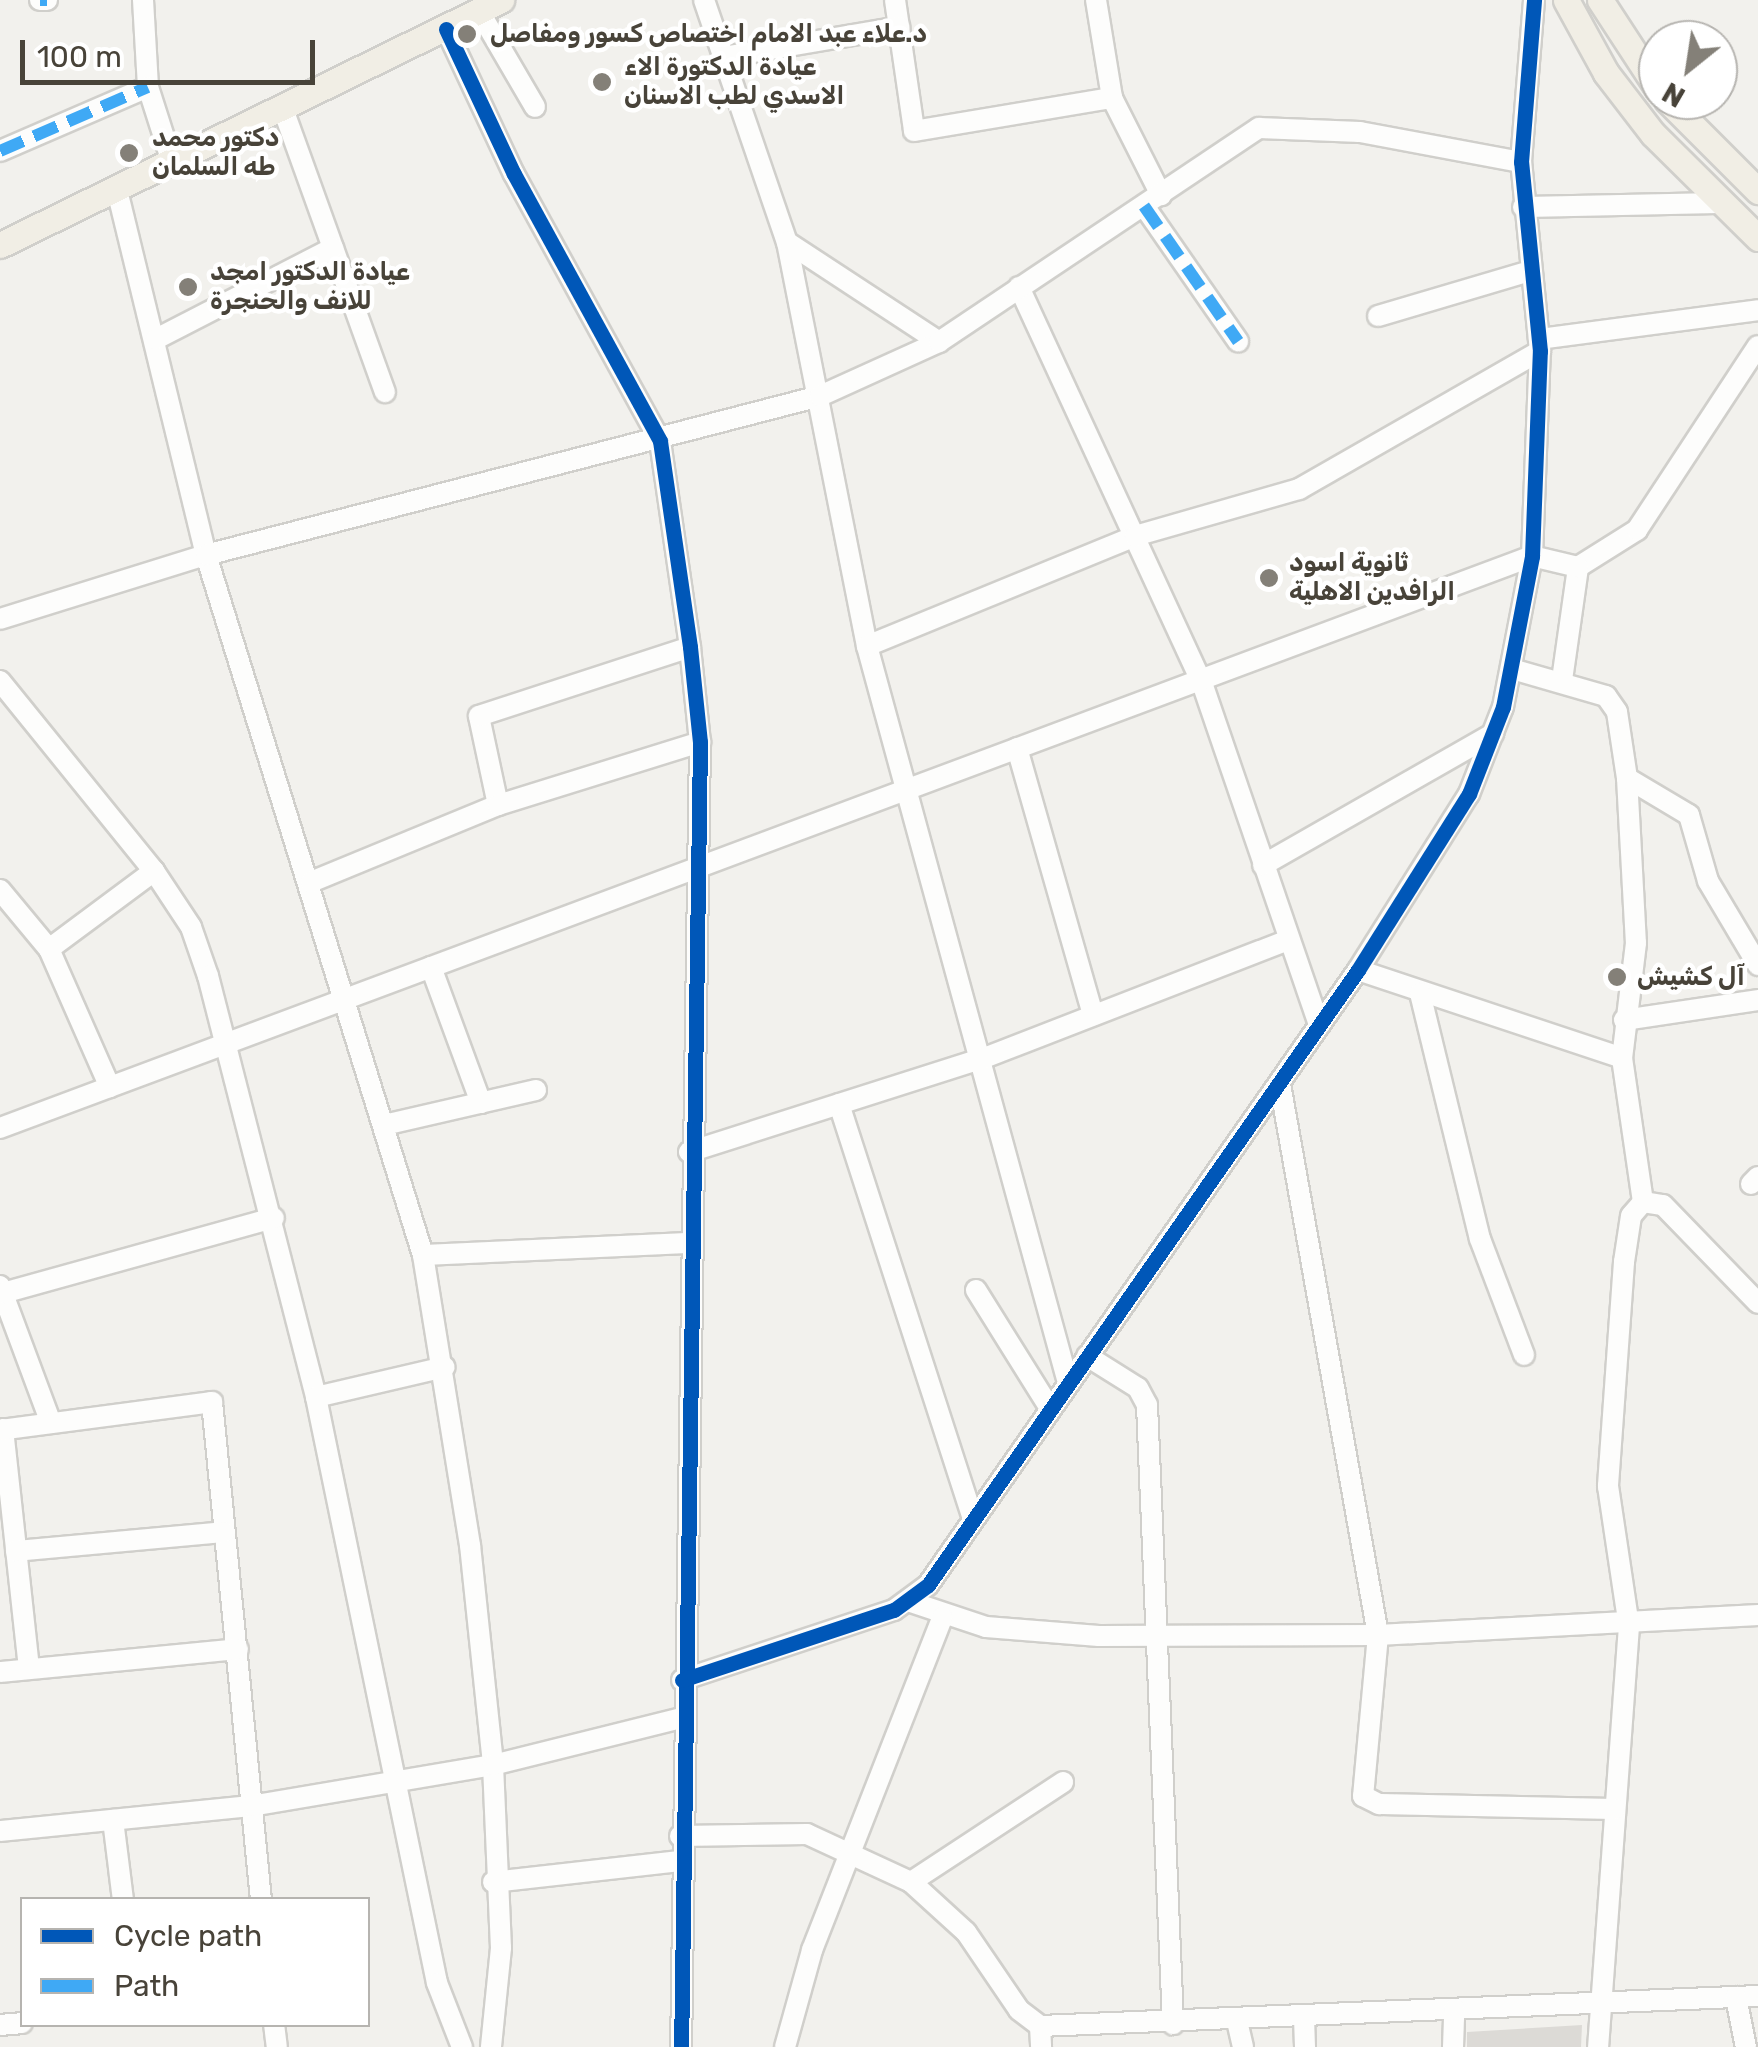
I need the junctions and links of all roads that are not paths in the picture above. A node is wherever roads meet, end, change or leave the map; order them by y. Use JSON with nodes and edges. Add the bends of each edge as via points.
{"nodes":[{"id":1,"x":143,"y":0,"type":"edge"},
{"id":2,"x":704,"y":0,"type":"edge"},
{"id":3,"x":895,"y":0,"type":"edge"},
{"id":4,"x":1096,"y":0,"type":"edge"},
{"id":5,"x":1534,"y":0,"type":"edge"},
{"id":6,"x":1566,"y":0,"type":"edge"},
{"id":7,"x":1600,"y":0,"type":"edge"},
{"id":8,"x":490,"y":5,"type":"edge"},
{"id":9,"x":899,"y":27,"type":"junction"},
{"id":10,"x":446,"y":29,"type":"junction"},
{"id":11,"x":724,"y":57,"type":"junction"},
{"id":12,"x":1638,"y":58,"type":"edge"},
{"id":13,"x":148,"y":87,"type":"junction"},
{"id":14,"x":1112,"y":98,"type":"junction"},
{"id":15,"x":535,"y":107,"type":"dead end"},
{"id":16,"x":283,"y":109,"type":"junction"},
{"id":17,"x":1688,"y":120,"type":"edge"},
{"id":18,"x":0,"y":151,"type":"edge"},
{"id":19,"x":172,"y":162,"type":"junction"},
{"id":20,"x":1520,"y":162,"type":"junction"},
{"id":21,"x":1756,"y":183,"type":"edge"},
{"id":22,"x":117,"y":190,"type":"junction"},
{"id":23,"x":1152,"y":201,"type":"junction"},
{"id":24,"x":1720,"y":203,"type":"junction"},
{"id":25,"x":1523,"y":207,"type":"junction"},
{"id":26,"x":1758,"y":238,"type":"edge"},
{"id":27,"x":787,"y":242,"type":"junction"},
{"id":28,"x":0,"y":246,"type":"edge"},
{"id":29,"x":332,"y":248,"type":"junction"},
{"id":30,"x":1530,"y":270,"type":"junction"},
{"id":31,"x":1019,"y":288,"type":"junction"},
{"id":32,"x":1758,"y":310,"type":"edge"},
{"id":33,"x":1378,"y":316,"type":"dead end"},
{"id":34,"x":156,"y":339,"type":"junction"},
{"id":35,"x":1238,"y":341,"type":"dead end"},
{"id":36,"x":939,"y":342,"type":"junction"},
{"id":37,"x":1539,"y":345,"type":"junction"},
{"id":38,"x":1758,"y":346,"type":"edge"},
{"id":39,"x":385,"y":392,"type":"dead end"},
{"id":40,"x":820,"y":396,"type":"junction"},
{"id":41,"x":660,"y":441,"type":"junction"},
{"id":42,"x":1135,"y":536,"type":"junction"},
{"id":43,"x":206,"y":555,"type":"junction"},
{"id":44,"x":1532,"y":556,"type":"junction"},
{"id":45,"x":1578,"y":567,"type":"junction"},
{"id":46,"x":0,"y":618,"type":"edge"},
{"id":47,"x":690,"y":646,"type":"junction"},
{"id":48,"x":867,"y":646,"type":"junction"},
{"id":49,"x":1512,"y":669,"type":"junction"},
{"id":50,"x":1201,"y":680,"type":"junction"},
{"id":51,"x":1562,"y":680,"type":"junction"},
{"id":52,"x":0,"y":681,"type":"edge"},
{"id":53,"x":1492,"y":734,"type":"junction"},
{"id":54,"x":700,"y":742,"type":"junction"},
{"id":55,"x":1017,"y":748,"type":"junction"},
{"id":56,"x":1627,"y":778,"type":"junction"},
{"id":57,"x":906,"y":790,"type":"junction"},
{"id":58,"x":498,"y":805,"type":"junction"},
{"id":59,"x":1264,"y":865,"type":"junction"},
{"id":60,"x":695,"y":868,"type":"junction"},
{"id":61,"x":154,"y":871,"type":"junction"},
{"id":62,"x":310,"y":882,"type":"junction"},
{"id":63,"x":0,"y":890,"type":"edge"},
{"id":64,"x":1288,"y":940,"type":"junction"},
{"id":65,"x":49,"y":949,"type":"junction"},
{"id":66,"x":1758,"y":964,"type":"edge"},
{"id":67,"x":432,"y":967,"type":"junction"},
{"id":68,"x":1358,"y":970,"type":"junction"},
{"id":69,"x":1420,"y":994,"type":"junction"},
{"id":70,"x":347,"y":998,"type":"junction"},
{"id":71,"x":1758,"y":1000,"type":"edge"},
{"id":72,"x":1093,"y":1015,"type":"junction"},
{"id":73,"x":1624,"y":1020,"type":"junction"},
{"id":74,"x":1319,"y":1025,"type":"junction"},
{"id":75,"x":227,"y":1043,"type":"junction"},
{"id":76,"x":984,"y":1058,"type":"junction"},
{"id":77,"x":1622,"y":1058,"type":"junction"},
{"id":78,"x":1280,"y":1084,"type":"junction"},
{"id":79,"x":110,"y":1087,"type":"junction"},
{"id":80,"x":536,"y":1090,"type":"dead end"},
{"id":81,"x":480,"y":1103,"type":"junction"},
{"id":82,"x":838,"y":1104,"type":"junction"},
{"id":83,"x":384,"y":1125,"type":"junction"},
{"id":84,"x":0,"y":1128,"type":"edge"},
{"id":85,"x":689,"y":1152,"type":"junction"},
{"id":86,"x":1643,"y":1202,"type":"junction"},
{"id":87,"x":274,"y":1218,"type":"junction"},
{"id":88,"x":688,"y":1243,"type":"junction"},
{"id":89,"x":423,"y":1255,"type":"junction"},
{"id":90,"x":1,"y":1289,"type":"edge"},
{"id":91,"x":976,"y":1290,"type":"dead end"},
{"id":92,"x":1758,"y":1303,"type":"edge"},
{"id":93,"x":1524,"y":1355,"type":"dead end"},
{"id":94,"x":1087,"y":1356,"type":"junction"},
{"id":95,"x":445,"y":1367,"type":"junction"},
{"id":96,"x":1068,"y":1379,"type":"junction"},
{"id":97,"x":316,"y":1398,"type":"junction"},
{"id":98,"x":1049,"y":1406,"type":"junction"},
{"id":99,"x":51,"y":1423,"type":"junction"},
{"id":100,"x":2,"y":1430,"type":"edge"},
{"id":101,"x":973,"y":1519,"type":"junction"},
{"id":102,"x":224,"y":1532,"type":"junction"},
{"id":103,"x":16,"y":1551,"type":"junction"},
{"id":104,"x":911,"y":1602,"type":"junction"},
{"id":105,"x":1758,"y":1615,"type":"edge"},
{"id":106,"x":942,"y":1618,"type":"junction"},
{"id":107,"x":1629,"y":1626,"type":"junction"},
{"id":108,"x":1156,"y":1636,"type":"junction"},
{"id":109,"x":1378,"y":1636,"type":"junction"},
{"id":110,"x":238,"y":1649,"type":"junction"},
{"id":111,"x":29,"y":1668,"type":"junction"},
{"id":112,"x":0,"y":1672,"type":"edge"},
{"id":113,"x":682,"y":1680,"type":"junction"},
{"id":114,"x":682,"y":1718,"type":"junction"},
{"id":115,"x":493,"y":1765,"type":"junction"},
{"id":116,"x":390,"y":1782,"type":"junction"},
{"id":117,"x":1063,"y":1782,"type":"dead end"},
{"id":118,"x":251,"y":1806,"type":"junction"},
{"id":119,"x":1615,"y":1810,"type":"junction"},
{"id":120,"x":114,"y":1820,"type":"junction"},
{"id":121,"x":0,"y":1831,"type":"edge"},
{"id":122,"x":680,"y":1836,"type":"junction"},
{"id":123,"x":848,"y":1853,"type":"junction"},
{"id":124,"x":680,"y":1861,"type":"junction"},
{"id":125,"x":493,"y":1882,"type":"junction"},
{"id":126,"x":910,"y":1882,"type":"junction"},
{"id":127,"x":123,"y":1897,"type":"edge"},
{"id":128,"x":261,"y":1897,"type":"edge"},
{"id":129,"x":1758,"y":1996,"type":"edge"},
{"id":130,"x":1736,"y":1998,"type":"junction"},
{"id":131,"x":1601,"y":2004,"type":"junction"},
{"id":132,"x":1454,"y":2009,"type":"junction"},
{"id":133,"x":1304,"y":2018,"type":"junction"},
{"id":134,"x":1238,"y":2021,"type":"junction"},
{"id":135,"x":1173,"y":2024,"type":"junction"},
{"id":136,"x":1037,"y":2041,"type":"edge"},
{"id":137,"x":462,"y":2047,"type":"edge"},
{"id":138,"x":491,"y":2047,"type":"edge"},
{"id":139,"x":681,"y":2047,"type":"edge"},
{"id":140,"x":785,"y":2047,"type":"edge"},
{"id":141,"x":1243,"y":2047,"type":"edge"},
{"id":142,"x":1305,"y":2047,"type":"edge"},
{"id":143,"x":1453,"y":2047,"type":"edge"},
{"id":144,"x":1598,"y":2047,"type":"edge"},
{"id":145,"x":1746,"y":2047,"type":"edge"}],
"edges":[{"from":1,"to":13,"type":"street"},
{"from":2,"to":11,"type":"street"},
{"from":3,"to":9,"type":"street"},
{"from":4,"to":14,"type":"street"},
{"from":5,"to":20,"type":"street"},
{"from":6,"to":24,"type":"main road","via":[[1606,73]]},
{"from":7,"to":12,"type":"main road"},
{"from":8,"to":10,"type":"main road"},
{"from":8,"to":15,"type":"street"},
{"from":9,"to":11,"type":"street"},
{"from":9,"to":14,"type":"street","via":[[914,131]]},
{"from":10,"to":16,"type":"main road"},
{"from":10,"to":41,"type":"street","via":[[514,174]]},
{"from":11,"to":27,"type":"street"},
{"from":13,"to":18,"type":"street"},
{"from":13,"to":19,"type":"street"},
{"from":14,"to":23,"type":"street"},
{"from":16,"to":19,"type":"main road"},
{"from":16,"to":29,"type":"street"},
{"from":17,"to":21,"type":"main road"},
{"from":19,"to":22,"type":"main road"},
{"from":20,"to":23,"type":"street","via":[[1360,132],[1259,128]]},
{"from":20,"to":25,"type":"street"},
{"from":22,"to":28,"type":"main road"},
{"from":22,"to":34,"type":"street"},
{"from":23,"to":31,"type":"street"},
{"from":23,"to":35,"type":"street"},
{"from":24,"to":25,"type":"street"},
{"from":24,"to":26,"type":"main road"},
{"from":25,"to":30,"type":"street"},
{"from":27,"to":36,"type":"street"},
{"from":27,"to":40,"type":"street"},
{"from":29,"to":34,"type":"street"},
{"from":29,"to":39,"type":"street"},
{"from":30,"to":33,"type":"street"},
{"from":30,"to":37,"type":"street"},
{"from":31,"to":36,"type":"street"},
{"from":31,"to":42,"type":"street"},
{"from":32,"to":37,"type":"street"},
{"from":34,"to":43,"type":"street"},
{"from":36,"to":40,"type":"street"},
{"from":37,"to":42,"type":"street","via":[[1299,489]]},
{"from":37,"to":44,"type":"street"},
{"from":38,"to":45,"type":"street","via":[[1637,530]]},
{"from":40,"to":41,"type":"street"},
{"from":40,"to":48,"type":"street"},
{"from":41,"to":43,"type":"street"},
{"from":41,"to":47,"type":"street"},
{"from":42,"to":48,"type":"street"},
{"from":42,"to":50,"type":"street"},
{"from":43,"to":46,"type":"street"},
{"from":43,"to":62,"type":"street"},
{"from":44,"to":45,"type":"street"},
{"from":44,"to":49,"type":"street"},
{"from":44,"to":50,"type":"street"},
{"from":45,"to":51,"type":"street"},
{"from":47,"to":54,"type":"street"},
{"from":47,"to":58,"type":"street","via":[[479,716]]},
{"from":48,"to":57,"type":"street"},
{"from":49,"to":51,"type":"street"},
{"from":49,"to":53,"type":"street"},
{"from":50,"to":55,"type":"street"},
{"from":50,"to":59,"type":"street"},
{"from":51,"to":56,"type":"street","via":[[1612,703]]},
{"from":52,"to":61,"type":"street"},
{"from":53,"to":59,"type":"street"},
{"from":53,"to":68,"type":"street","via":[[1470,794]]},
{"from":54,"to":58,"type":"street"},
{"from":54,"to":60,"type":"street"},
{"from":55,"to":57,"type":"street"},
{"from":55,"to":72,"type":"street"},
{"from":56,"to":66,"type":"street","via":[[1689,815],[1708,881]]},
{"from":56,"to":73,"type":"street","via":[[1636,943]]},
{"from":57,"to":60,"type":"street"},
{"from":57,"to":76,"type":"street"},
{"from":58,"to":62,"type":"street"},
{"from":59,"to":64,"type":"street"},
{"from":60,"to":67,"type":"street"},
{"from":60,"to":85,"type":"street"},
{"from":61,"to":65,"type":"street"},
{"from":61,"to":75,"type":"street","via":[[191,927]]},
{"from":62,"to":70,"type":"street"},
{"from":63,"to":65,"type":"street"},
{"from":64,"to":72,"type":"street"},
{"from":64,"to":74,"type":"street"},
{"from":65,"to":79,"type":"street"},
{"from":67,"to":70,"type":"street"},
{"from":67,"to":81,"type":"street"},
{"from":68,"to":69,"type":"street"},
{"from":68,"to":74,"type":"street"},
{"from":69,"to":77,"type":"street"},
{"from":69,"to":93,"type":"street","via":[[1480,1238]]},
{"from":70,"to":75,"type":"street"},
{"from":70,"to":83,"type":"street"},
{"from":71,"to":73,"type":"street"},
{"from":72,"to":76,"type":"street"},
{"from":73,"to":77,"type":"street"},
{"from":74,"to":78,"type":"street"},
{"from":75,"to":79,"type":"street"},
{"from":75,"to":87,"type":"street"},
{"from":76,"to":82,"type":"street"},
{"from":76,"to":96,"type":"street"},
{"from":77,"to":86,"type":"street"},
{"from":78,"to":94,"type":"street"},
{"from":78,"to":109,"type":"street"},
{"from":79,"to":84,"type":"street"},
{"from":80,"to":81,"type":"street"},
{"from":81,"to":83,"type":"street"},
{"from":82,"to":85,"type":"street"},
{"from":82,"to":101,"type":"street"},
{"from":83,"to":89,"type":"street"},
{"from":85,"to":88,"type":"street"},
{"from":86,"to":92,"type":"street","via":[[1663,1205]]},
{"from":86,"to":107,"type":"street","via":[[1630,1216],[1624,1262],[1608,1486]]},
{"from":87,"to":90,"type":"street"},
{"from":87,"to":97,"type":"street"},
{"from":88,"to":89,"type":"street"},
{"from":88,"to":113,"type":"street"},
{"from":89,"to":95,"type":"street"},
{"from":90,"to":99,"type":"street"},
{"from":91,"to":98,"type":"street"},
{"from":94,"to":96,"type":"street"},
{"from":94,"to":108,"type":"street","via":[[1145,1395]]},
{"from":95,"to":97,"type":"street"},
{"from":95,"to":115,"type":"street"},
{"from":96,"to":98,"type":"street"},
{"from":97,"to":116,"type":"street"},
{"from":98,"to":101,"type":"street"},
{"from":99,"to":100,"type":"street"},
{"from":99,"to":102,"type":"street","via":[[212,1402]]},
{"from":100,"to":103,"type":"street"},
{"from":101,"to":104,"type":"street"},
{"from":102,"to":103,"type":"street"},
{"from":102,"to":110,"type":"street"},
{"from":103,"to":111,"type":"street"},
{"from":104,"to":106,"type":"street"},
{"from":104,"to":113,"type":"street"},
{"from":105,"to":107,"type":"street"},
{"from":106,"to":108,"type":"street"},
{"from":106,"to":123,"type":"street"},
{"from":107,"to":109,"type":"street"},
{"from":107,"to":119,"type":"street"},
{"from":108,"to":109,"type":"street"},
{"from":108,"to":135,"type":"street"},
{"from":109,"to":119,"type":"street","via":[[1363,1796],[1379,1804]]},
{"from":110,"to":111,"type":"street"},
{"from":110,"to":118,"type":"street"},
{"from":111,"to":112,"type":"street"},
{"from":113,"to":114,"type":"street"},
{"from":114,"to":115,"type":"street"},
{"from":114,"to":122,"type":"street"},
{"from":115,"to":116,"type":"street"},
{"from":115,"to":125,"type":"street"},
{"from":116,"to":118,"type":"street"},
{"from":116,"to":137,"type":"street","via":[[437,1983]]},
{"from":117,"to":126,"type":"street"},
{"from":118,"to":120,"type":"street"},
{"from":118,"to":128,"type":"street"},
{"from":119,"to":131,"type":"street"},
{"from":120,"to":121,"type":"street"},
{"from":120,"to":127,"type":"street"},
{"from":122,"to":123,"type":"street","via":[[807,1834]]},
{"from":122,"to":124,"type":"street"},
{"from":123,"to":126,"type":"street"},
{"from":123,"to":140,"type":"street"},
{"from":124,"to":125,"type":"street"},
{"from":124,"to":139,"type":"street"},
{"from":125,"to":138,"type":"street","via":[[501,1948]]},
{"from":126,"to":136,"type":"street","via":[[966,1932]]},
{"from":129,"to":130,"type":"street"},
{"from":130,"to":131,"type":"street"},
{"from":130,"to":145,"type":"street"},
{"from":131,"to":132,"type":"street"},
{"from":131,"to":144,"type":"street"},
{"from":132,"to":133,"type":"street"},
{"from":132,"to":143,"type":"street"},
{"from":133,"to":134,"type":"street"},
{"from":133,"to":142,"type":"street"},
{"from":134,"to":135,"type":"street"},
{"from":134,"to":141,"type":"street"},
{"from":135,"to":136,"type":"street"}]}
